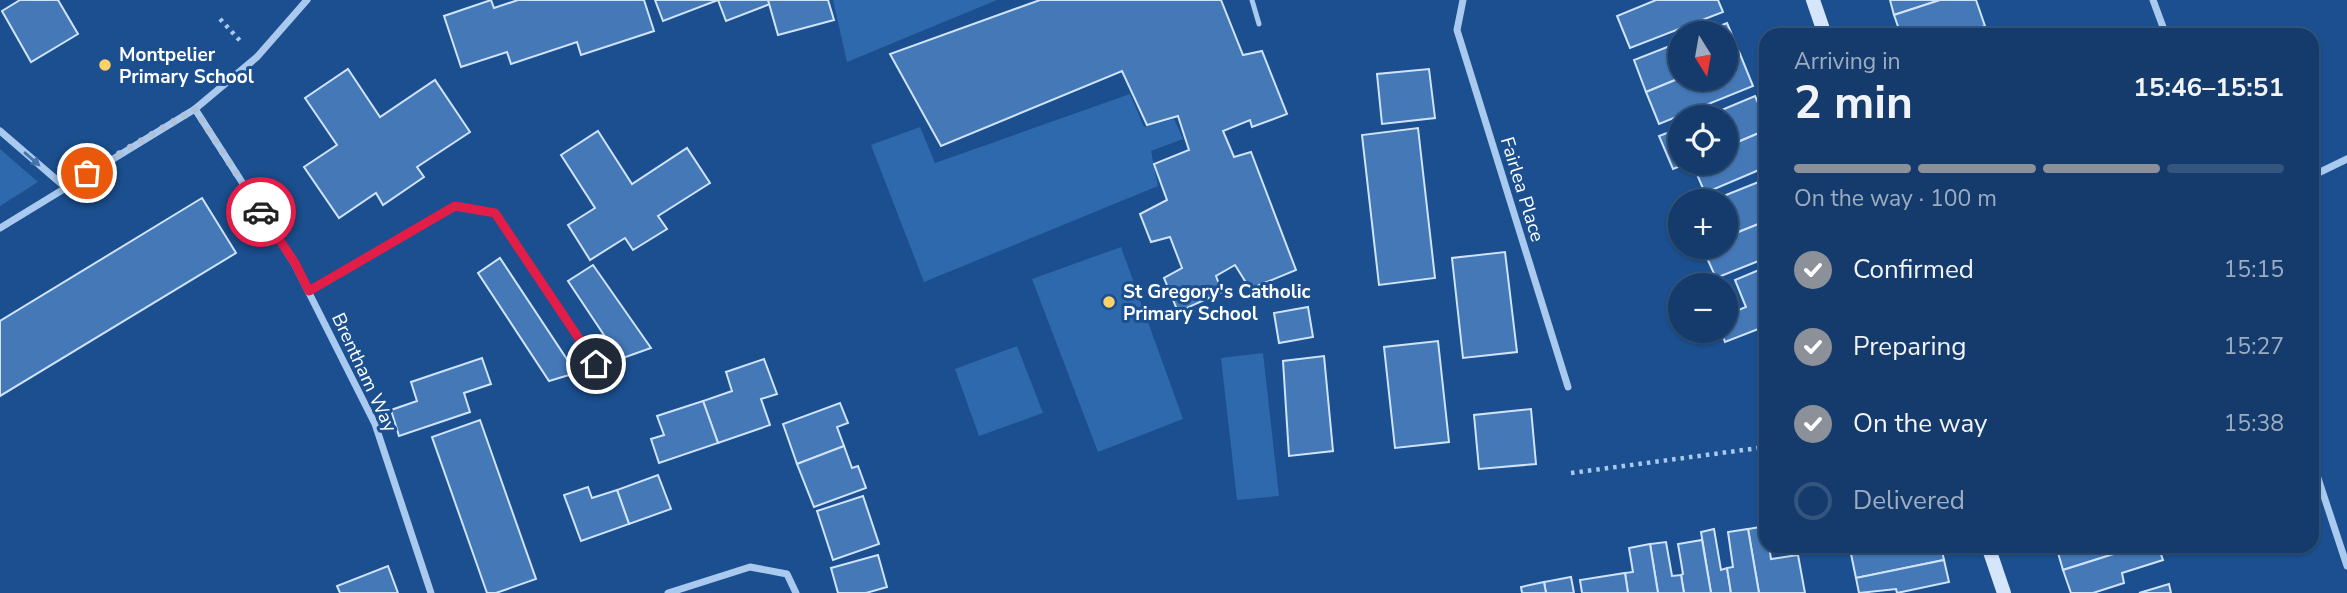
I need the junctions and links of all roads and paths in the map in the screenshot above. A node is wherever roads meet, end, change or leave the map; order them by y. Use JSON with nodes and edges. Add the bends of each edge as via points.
{"nodes":[{"id":1,"x":307,"y":0,"type":"edge"},
{"id":2,"x":1252,"y":0,"type":"edge"},
{"id":3,"x":1463,"y":0,"type":"edge"},
{"id":4,"x":1813,"y":0,"type":"edge"},
{"id":5,"x":2153,"y":0,"type":"edge"},
{"id":6,"x":219,"y":19,"type":"dead end"},
{"id":7,"x":1259,"y":24,"type":"dead end"},
{"id":8,"x":1823,"y":28,"type":"edge"},
{"id":9,"x":2163,"y":28,"type":"edge"},
{"id":10,"x":257,"y":57,"type":"junction"},
{"id":11,"x":195,"y":109,"type":"junction"},
{"id":12,"x":0,"y":131,"type":"edge"},
{"id":13,"x":2347,"y":159,"type":"edge"},
{"id":14,"x":2319,"y":173,"type":"edge"},
{"id":15,"x":65,"y":187,"type":"junction"},
{"id":16,"x":0,"y":228,"type":"edge"},
{"id":17,"x":309,"y":291,"type":"junction"},
{"id":18,"x":596,"y":364,"type":"dead end"},
{"id":19,"x":1568,"y":387,"type":"dead end"},
{"id":20,"x":1759,"y":448,"type":"edge"},
{"id":21,"x":1572,"y":473,"type":"dead end"},
{"id":22,"x":2319,"y":481,"type":"edge"},
{"id":23,"x":1990,"y":553,"type":"edge"},
{"id":24,"x":2347,"y":566,"type":"edge"},
{"id":25,"x":431,"y":593,"type":"edge"},
{"id":26,"x":667,"y":593,"type":"edge"},
{"id":27,"x":796,"y":593,"type":"edge"},
{"id":28,"x":2004,"y":593,"type":"edge"}],
"edges":[{"from":1,"to":10,"type":"street"},
{"from":2,"to":7,"type":"lane"},
{"from":3,"to":19,"type":"street","name":"Fairlea Place","via":[[1457,30]]},
{"from":4,"to":8,"type":"street"},
{"from":5,"to":9,"type":"street"},
{"from":6,"to":10,"type":"path"},
{"from":10,"to":11,"type":"street"},
{"from":11,"to":15,"type":"street"},
{"from":11,"to":17,"type":"street","name":"Brentham Way"},
{"from":12,"to":15,"type":"street","one_way":true},
{"from":13,"to":14,"type":"street"},
{"from":15,"to":16,"type":"street"},
{"from":17,"to":18,"type":"street","via":[[455,206],[495,213]]},
{"from":17,"to":25,"type":"street","name":"Brentham Way","via":[[375,424]]},
{"from":20,"to":21,"type":"path"},
{"from":22,"to":24,"type":"street"},
{"from":23,"to":28,"type":"street"},
{"from":26,"to":27,"type":"street","via":[[750,567],[787,574]]}]}
